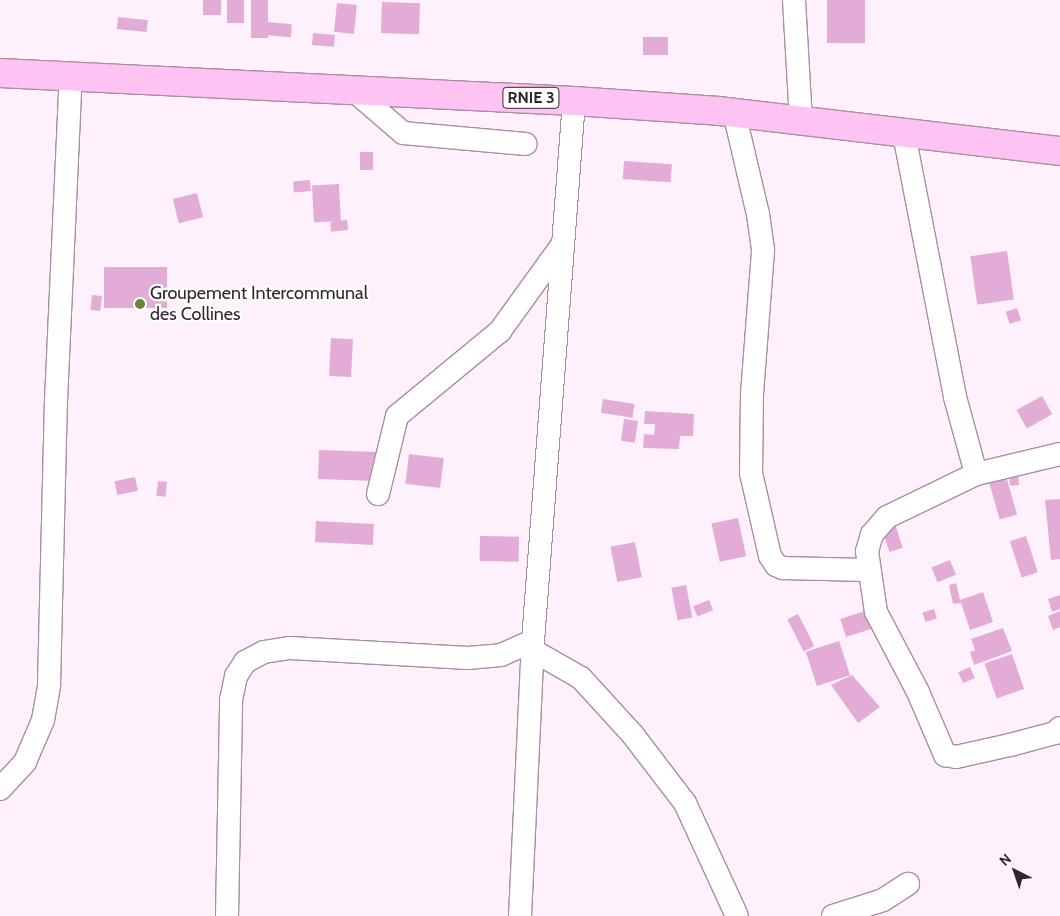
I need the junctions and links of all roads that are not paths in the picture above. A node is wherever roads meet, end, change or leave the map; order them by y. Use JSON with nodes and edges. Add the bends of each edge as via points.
{"nodes":[{"id":1,"x":794,"y":0,"type":"edge"},
{"id":2,"x":0,"y":73,"type":"edge"},
{"id":3,"x":71,"y":76,"type":"junction"},
{"id":4,"x":352,"y":89,"type":"junction"},
{"id":5,"x":574,"y":101,"type":"junction"},
{"id":6,"x":734,"y":112,"type":"junction"},
{"id":7,"x":801,"y":120,"type":"junction"},
{"id":8,"x":904,"y":134,"type":"junction"},
{"id":9,"x":526,"y":144,"type":"dead end"},
{"id":10,"x":1060,"y":151,"type":"edge"},
{"id":11,"x":563,"y":244,"type":"junction"},
{"id":12,"x":1060,"y":454,"type":"edge"},
{"id":13,"x":976,"y":474,"type":"junction"},
{"id":14,"x":378,"y":494,"type":"dead end"},
{"id":15,"x":867,"y":570,"type":"junction"},
{"id":16,"x":532,"y":646,"type":"junction"},
{"id":17,"x":1060,"y":728,"type":"edge"},
{"id":18,"x":0,"y":788,"type":"edge"},
{"id":19,"x":908,"y":884,"type":"dead end"},
{"id":20,"x":227,"y":916,"type":"edge"},
{"id":21,"x":520,"y":916,"type":"edge"},
{"id":22,"x":737,"y":916,"type":"edge"},
{"id":23,"x":833,"y":916,"type":"edge"}],
"edges":[{"from":1,"to":7,"type":"street"},
{"from":2,"to":3,"type":"highway","number":"RNIE 3"},
{"from":3,"to":4,"type":"highway","number":"RNIE 3"},
{"from":3,"to":18,"type":"street","via":[[56,400],[49,685],[43,720],[26,762]]},
{"from":4,"to":5,"type":"highway","number":"RNIE 3"},
{"from":4,"to":9,"type":"street","via":[[403,132]]},
{"from":5,"to":6,"type":"highway","number":"RNIE 3"},
{"from":5,"to":11,"type":"street"},
{"from":6,"to":7,"type":"highway","number":"RNIE 3"},
{"from":6,"to":15,"type":"street","via":[[758,214],[763,251],[752,394],[751,472],[770,556],[782,568]]},
{"from":7,"to":8,"type":"highway","number":"RNIE 3"},
{"from":8,"to":10,"type":"highway","number":"RNIE 3"},
{"from":8,"to":13,"type":"street","via":[[955,397]]},
{"from":11,"to":14,"type":"street","via":[[500,331],[397,416]]},
{"from":11,"to":16,"type":"street"},
{"from":12,"to":13,"type":"street"},
{"from":13,"to":15,"type":"street","via":[[887,517],[872,534],[867,551]]},
{"from":15,"to":17,"type":"street","via":[[876,612],[918,692],[945,755],[956,757],[1001,747]]},
{"from":16,"to":20,"type":"street","via":[[501,655],[468,658],[290,648],[264,652],[246,662],[236,676],[231,700]]},
{"from":16,"to":21,"type":"street"},
{"from":16,"to":22,"type":"street","via":[[581,678],[685,803]]},
{"from":19,"to":23,"type":"street","via":[[883,900]]}]}
